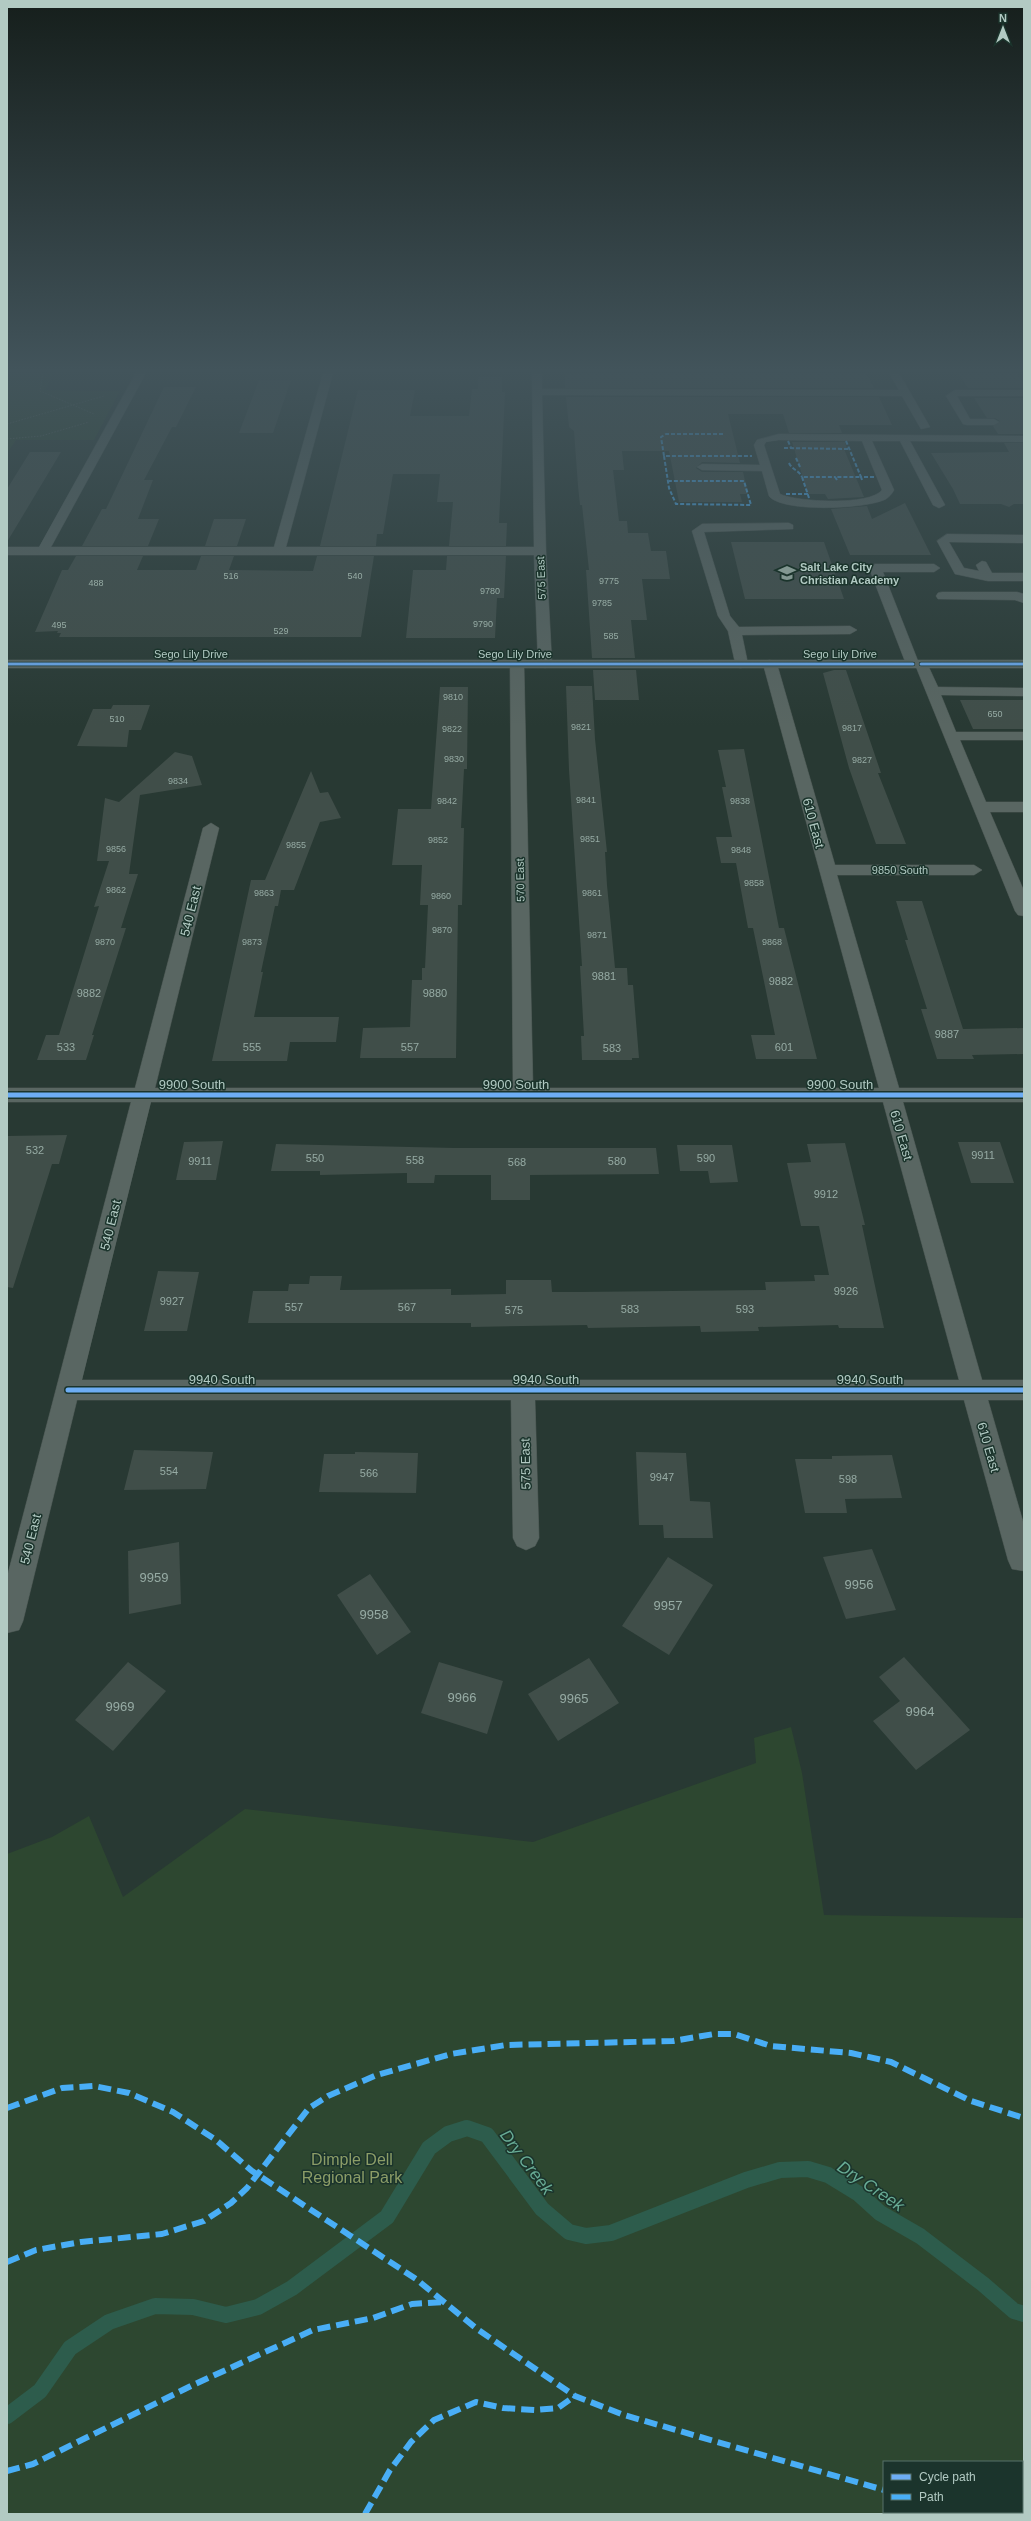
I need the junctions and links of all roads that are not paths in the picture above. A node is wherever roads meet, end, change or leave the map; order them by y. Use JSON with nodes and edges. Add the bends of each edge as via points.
{"nodes":[{"id":1,"x":76,"y":491,"type":"edge"},
{"id":2,"x":296,"y":491,"type":"edge"},
{"id":3,"x":539,"y":491,"type":"edge"},
{"id":4,"x":773,"y":491,"type":"edge"},
{"id":5,"x":887,"y":491,"type":"edge"},
{"id":6,"x":931,"y":491,"type":"edge"},
{"id":7,"x":939,"y":505,"type":"dead end"},
{"id":8,"x":789,"y":528,"type":"dead end"},
{"id":9,"x":967,"y":538,"type":"junction"},
{"id":10,"x":1024,"y":539,"type":"edge"},
{"id":11,"x":7,"y":551,"type":"edge"},
{"id":12,"x":43,"y":551,"type":"junction"},
{"id":13,"x":279,"y":551,"type":"junction"},
{"id":14,"x":540,"y":551,"type":"junction"},
{"id":15,"x":934,"y":568,"type":"dead end"},
{"id":16,"x":988,"y":577,"type":"junction"},
{"id":17,"x":1024,"y":577,"type":"edge"},
{"id":18,"x":942,"y":596,"type":"dead end"},
{"id":19,"x":1024,"y":599,"type":"edge"},
{"id":20,"x":850,"y":630,"type":"dead end"},
{"id":21,"x":735,"y":631,"type":"junction"},
{"id":22,"x":7,"y":664,"type":"edge"},
{"id":23,"x":517,"y":664,"type":"junction"},
{"id":24,"x":545,"y":664,"type":"junction"},
{"id":25,"x":741,"y":664,"type":"junction"},
{"id":26,"x":770,"y":664,"type":"junction"},
{"id":27,"x":917,"y":664,"type":"junction"},
{"id":28,"x":1024,"y":664,"type":"edge"},
{"id":29,"x":931,"y":691,"type":"junction"},
{"id":30,"x":1024,"y":692,"type":"edge"},
{"id":31,"x":950,"y":736,"type":"junction"},
{"id":32,"x":1024,"y":736,"type":"edge"},
{"id":33,"x":980,"y":807,"type":"junction"},
{"id":34,"x":1024,"y":807,"type":"edge"},
{"id":35,"x":211,"y":828,"type":"dead end"},
{"id":36,"x":827,"y":870,"type":"junction"},
{"id":37,"x":974,"y":870,"type":"dead end"},
{"id":38,"x":1024,"y":911,"type":"edge"},
{"id":39,"x":7,"y":1095,"type":"edge"},
{"id":40,"x":143,"y":1095,"type":"junction"},
{"id":41,"x":523,"y":1095,"type":"junction"},
{"id":42,"x":891,"y":1095,"type":"junction"},
{"id":43,"x":1024,"y":1095,"type":"edge"},
{"id":44,"x":68,"y":1390,"type":"junction"},
{"id":45,"x":524,"y":1390,"type":"junction"},
{"id":46,"x":973,"y":1390,"type":"junction"},
{"id":47,"x":1024,"y":1390,"type":"edge"},
{"id":48,"x":526,"y":1538,"type":"dead end"},
{"id":49,"x":1020,"y":1560,"type":"dead end"},
{"id":50,"x":9,"y":1621,"type":"dead end"}],
"edges":[{"from":1,"to":12,"type":"street"},
{"from":2,"to":13,"type":"street"},
{"from":3,"to":14,"type":"street","name":"575 East"},
{"from":4,"to":5,"type":"street","via":[[775,496],[782,500],[856,502],[880,498]]},
{"from":6,"to":7,"type":"street"},
{"from":8,"to":21,"type":"street","via":[[702,528],[698,531],[724,616]]},
{"from":9,"to":10,"type":"street"},
{"from":9,"to":16,"type":"street"},
{"from":9,"to":16,"type":"street","via":[[947,538],[943,541],[959,570]]},
{"from":11,"to":12,"type":"street"},
{"from":12,"to":13,"type":"street"},
{"from":13,"to":14,"type":"street"},
{"from":14,"to":24,"type":"street","name":"575 East"},
{"from":15,"to":27,"type":"street","via":[[875,568]]},
{"from":16,"to":17,"type":"street"},
{"from":18,"to":19,"type":"street","via":[[1017,596]]},
{"from":20,"to":21,"type":"street"},
{"from":21,"to":25,"type":"street"},
{"from":22,"to":23,"type":"main road","name":"Sego Lily Drive"},
{"from":23,"to":24,"type":"main road","name":"Sego Lily Drive"},
{"from":23,"to":41,"type":"street","name":"570 East"},
{"from":24,"to":25,"type":"main road","name":"Sego Lily Drive"},
{"from":25,"to":26,"type":"main road","name":"Sego Lily Drive"},
{"from":26,"to":27,"type":"main road","name":"Sego Lily Drive"},
{"from":26,"to":36,"type":"street","name":"610 East"},
{"from":27,"to":28,"type":"main road","name":"Sego Lily Drive"},
{"from":27,"to":29,"type":"street"},
{"from":29,"to":30,"type":"street"},
{"from":29,"to":31,"type":"street"},
{"from":31,"to":32,"type":"street"},
{"from":31,"to":33,"type":"street"},
{"from":33,"to":34,"type":"street"},
{"from":33,"to":38,"type":"street"},
{"from":35,"to":40,"type":"street","name":"540 East"},
{"from":36,"to":37,"type":"street","name":"9850 South"},
{"from":36,"to":42,"type":"street","name":"610 East"},
{"from":39,"to":40,"type":"street","name":"9900 South"},
{"from":40,"to":41,"type":"street","name":"9900 South"},
{"from":40,"to":44,"type":"street","name":"540 East"},
{"from":41,"to":42,"type":"street","name":"9900 South"},
{"from":42,"to":43,"type":"street","name":"9900 South"},
{"from":42,"to":46,"type":"street","name":"610 East"},
{"from":44,"to":45,"type":"street","name":"9940 South"},
{"from":44,"to":50,"type":"street","name":"540 East"},
{"from":45,"to":46,"type":"street","name":"9940 South"},
{"from":45,"to":48,"type":"street","name":"575 East"},
{"from":46,"to":47,"type":"street","name":"9940 South"},
{"from":46,"to":49,"type":"street","name":"610 East"}]}
